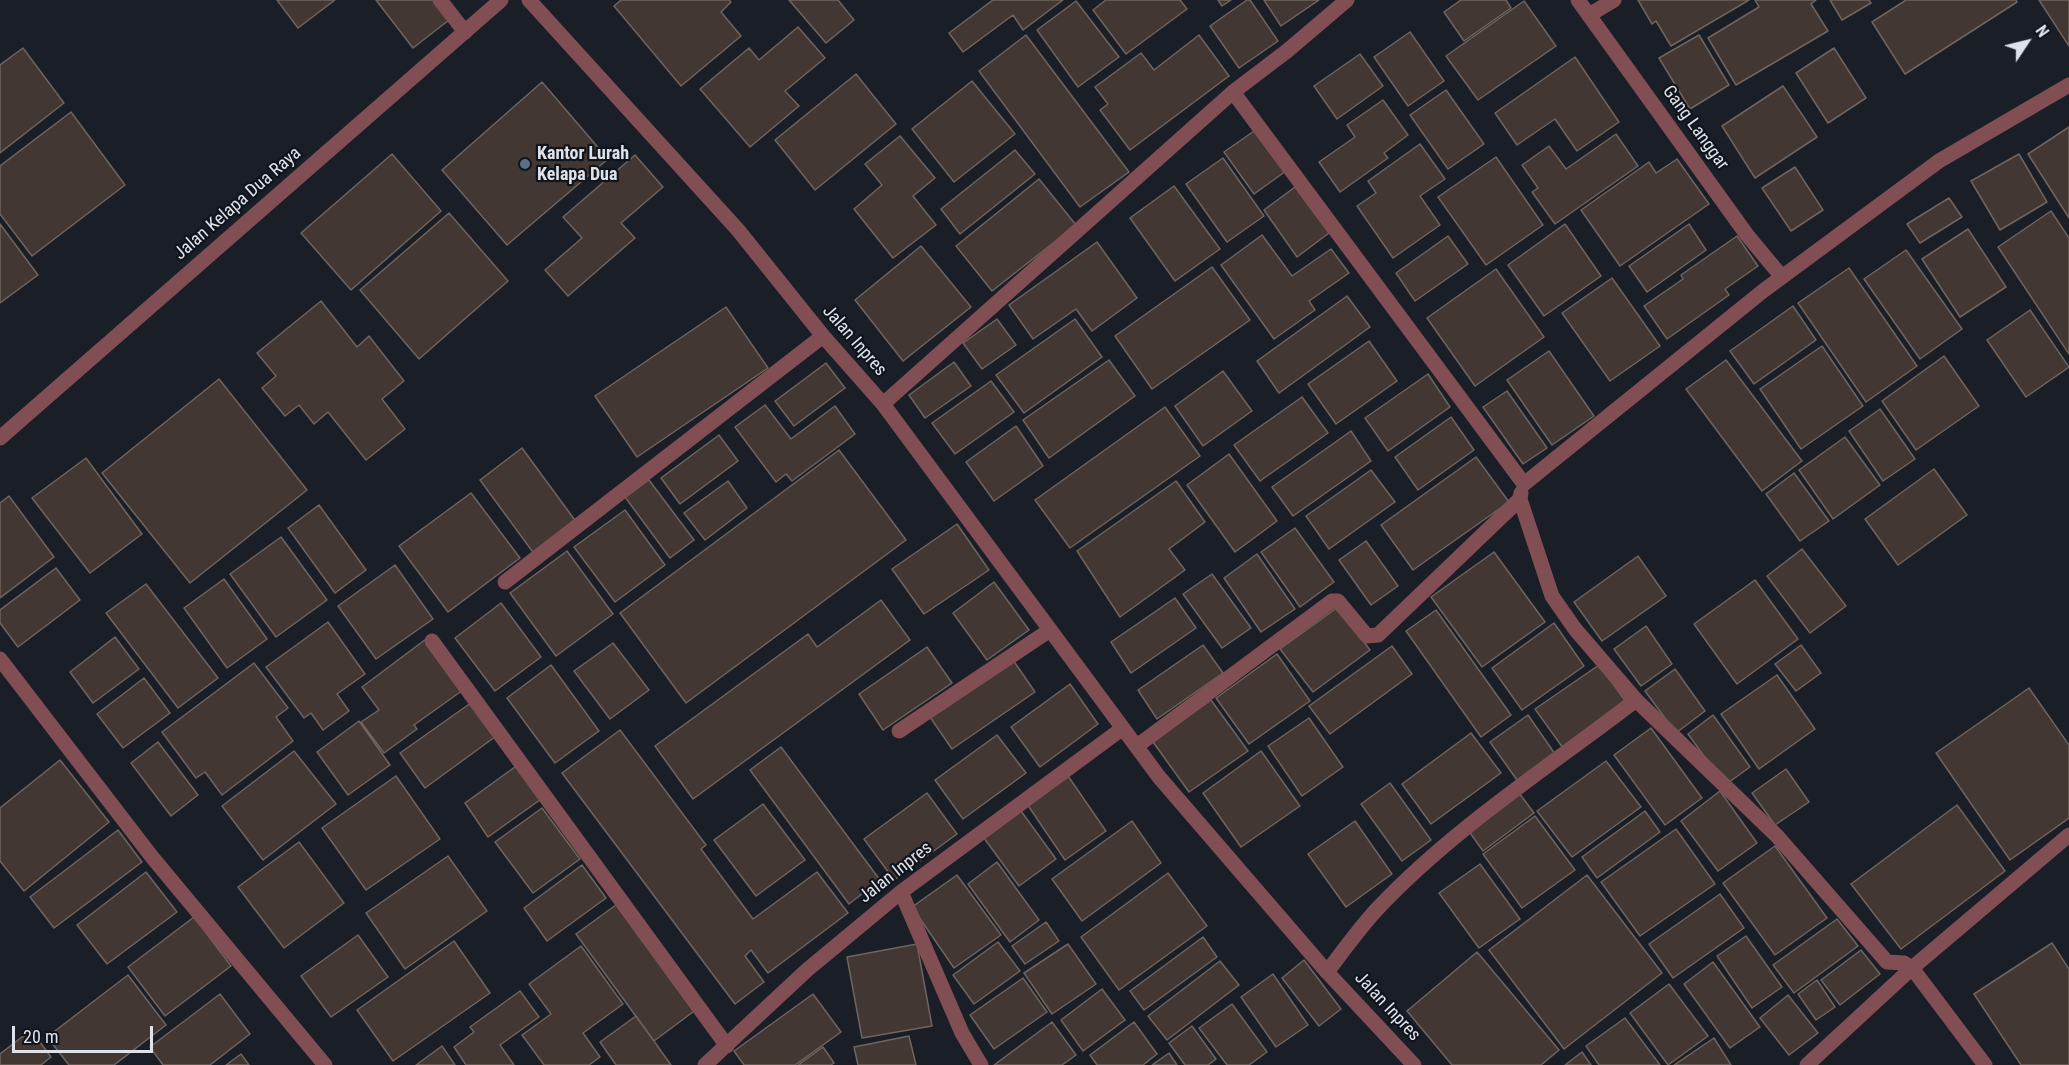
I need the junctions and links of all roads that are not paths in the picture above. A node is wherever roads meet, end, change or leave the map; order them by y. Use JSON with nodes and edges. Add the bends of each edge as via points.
{"nodes":[{"id":1,"x":440,"y":0,"type":"edge"},
{"id":2,"x":501,"y":0,"type":"edge"},
{"id":3,"x":529,"y":0,"type":"edge"},
{"id":4,"x":1347,"y":0,"type":"edge"},
{"id":5,"x":1578,"y":0,"type":"edge"},
{"id":6,"x":1614,"y":0,"type":"edge"},
{"id":7,"x":1589,"y":15,"type":"junction"},
{"id":8,"x":465,"y":32,"type":"junction"},
{"id":9,"x":2069,"y":85,"type":"edge"},
{"id":10,"x":1233,"y":92,"type":"junction"},
{"id":11,"x":1782,"y":277,"type":"junction"},
{"id":12,"x":823,"y":336,"type":"junction"},
{"id":13,"x":883,"y":404,"type":"junction"},
{"id":14,"x":0,"y":438,"type":"edge"},
{"id":15,"x":1522,"y":492,"type":"junction"},
{"id":16,"x":505,"y":582,"type":"dead end"},
{"id":17,"x":1050,"y":630,"type":"junction"},
{"id":18,"x":432,"y":641,"type":"dead end"},
{"id":19,"x":0,"y":659,"type":"edge"},
{"id":20,"x":1636,"y":700,"type":"junction"},
{"id":21,"x":1123,"y":728,"type":"junction"},
{"id":22,"x":899,"y":731,"type":"dead end"},
{"id":23,"x":1137,"y":746,"type":"junction"},
{"id":24,"x":2069,"y":835,"type":"edge"},
{"id":25,"x":901,"y":892,"type":"junction"},
{"id":26,"x":1912,"y":968,"type":"junction"},
{"id":27,"x":1327,"y":972,"type":"junction"},
{"id":28,"x":727,"y":1046,"type":"junction"},
{"id":29,"x":325,"y":1065,"type":"edge"},
{"id":30,"x":705,"y":1065,"type":"edge"},
{"id":31,"x":981,"y":1065,"type":"edge"},
{"id":32,"x":1414,"y":1065,"type":"edge"},
{"id":33,"x":1807,"y":1065,"type":"edge"},
{"id":34,"x":1985,"y":1065,"type":"edge"}],
"edges":[{"from":1,"to":8,"type":"street"},
{"from":2,"to":8,"type":"street","name":"Jalan Kelapa Dua Raya"},
{"from":3,"to":12,"type":"street","name":"Jalan Inpres","via":[[738,230]]},
{"from":4,"to":10,"type":"street"},
{"from":5,"to":7,"type":"street","name":"Gang Langgar"},
{"from":6,"to":7,"type":"street"},
{"from":7,"to":11,"type":"street","name":"Gang Langgar","via":[[1747,235]]},
{"from":8,"to":14,"type":"street","name":"Jalan Kelapa Dua Raya"},
{"from":9,"to":11,"type":"street","via":[[1939,161]]},
{"from":10,"to":13,"type":"street"},
{"from":10,"to":15,"type":"street"},
{"from":11,"to":15,"type":"street"},
{"from":12,"to":13,"type":"street","name":"Jalan Inpres"},
{"from":12,"to":16,"type":"street"},
{"from":13,"to":17,"type":"street","name":"Jalan Inpres"},
{"from":15,"to":20,"type":"street","via":[[1552,597]]},
{"from":15,"to":23,"type":"street","via":[[1378,635],[1367,636],[1338,601],[1332,601]]},
{"from":17,"to":21,"type":"street","name":"Jalan Inpres"},
{"from":17,"to":22,"type":"street"},
{"from":18,"to":28,"type":"street"},
{"from":19,"to":29,"type":"street","via":[[152,857]]},
{"from":20,"to":26,"type":"street","via":[[1777,836],[1887,962]]},
{"from":20,"to":27,"type":"street","via":[[1503,798],[1428,860],[1378,908]]},
{"from":21,"to":23,"type":"street","name":"Jalan Inpres"},
{"from":21,"to":25,"type":"street","name":"Jalan Inpres"},
{"from":23,"to":27,"type":"street","name":"Jalan Inpres"},
{"from":24,"to":26,"type":"street"},
{"from":25,"to":28,"type":"street","name":"Jalan Inpres","via":[[807,970]]},
{"from":25,"to":31,"type":"street","via":[[962,1033]]},
{"from":26,"to":33,"type":"street"},
{"from":26,"to":34,"type":"street"},
{"from":27,"to":32,"type":"street","name":"Jalan Inpres"},
{"from":28,"to":30,"type":"street","name":"Jalan Inpres"}]}
